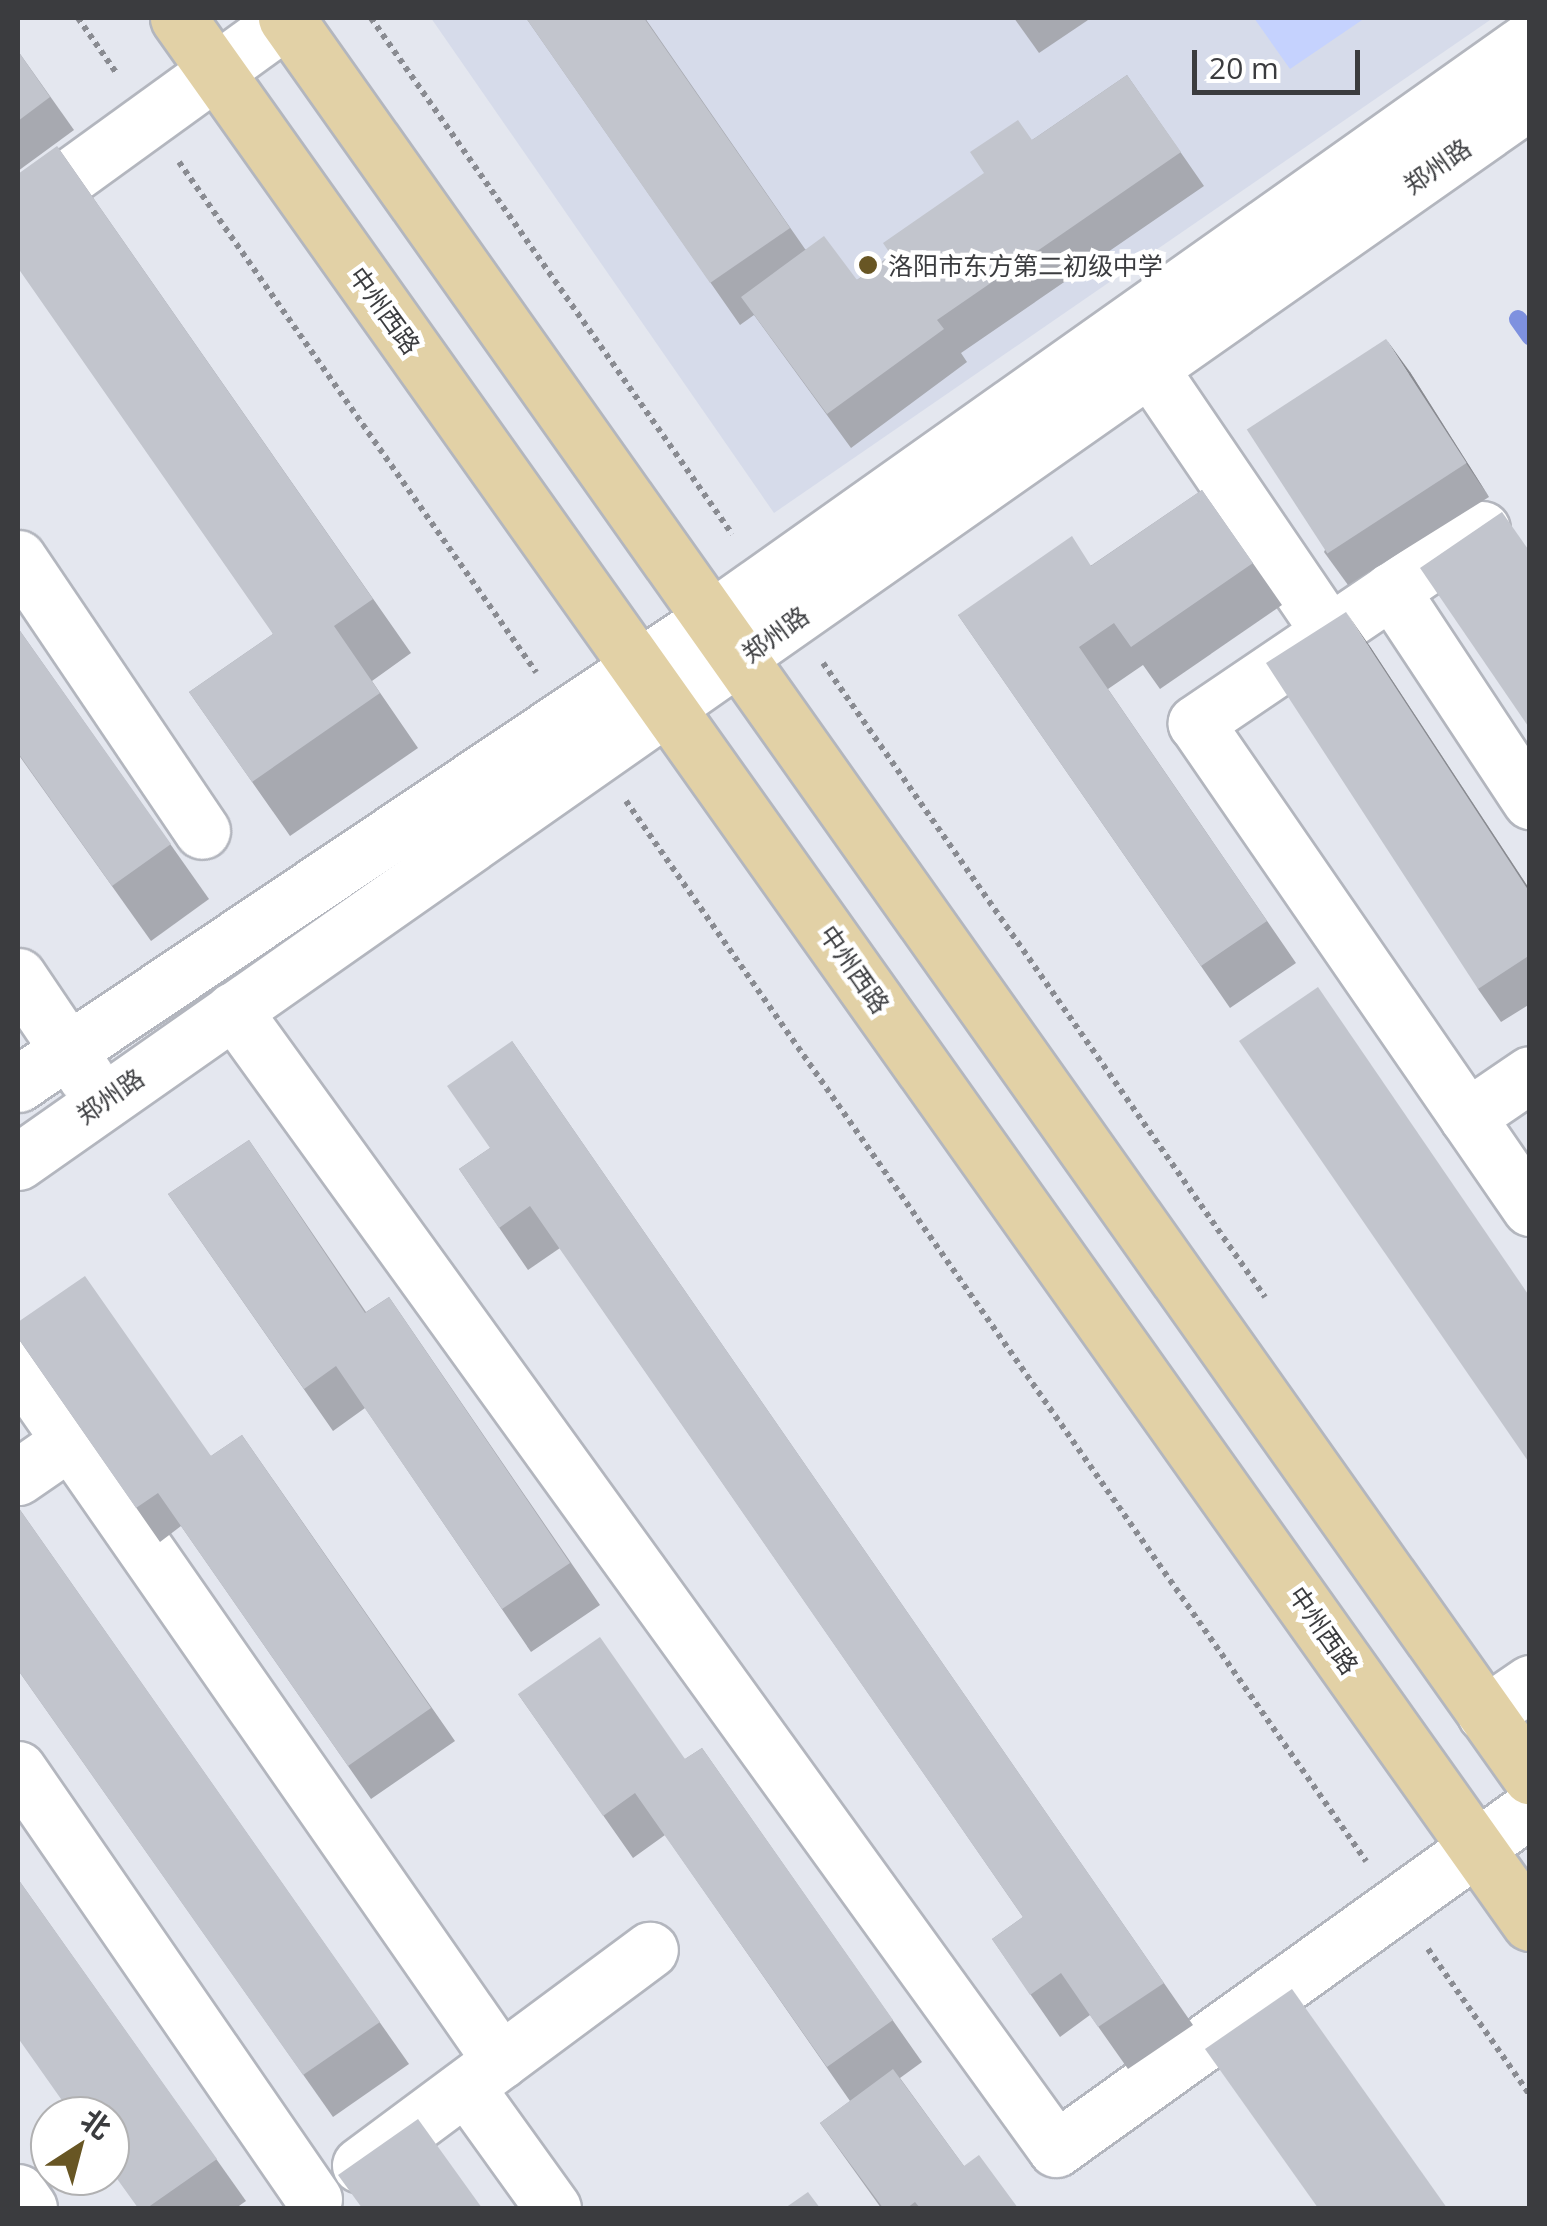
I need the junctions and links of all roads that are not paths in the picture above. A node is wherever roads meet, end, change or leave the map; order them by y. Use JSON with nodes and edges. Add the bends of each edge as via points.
{"nodes":[{"id":1,"x":178,"y":18,"type":"edge"},
{"id":2,"x":286,"y":18,"type":"edge"},
{"id":3,"x":1530,"y":39,"type":"edge"},
{"id":4,"x":214,"y":71,"type":"junction"},
{"id":5,"x":1530,"y":101,"type":"edge"},
{"id":6,"x":18,"y":214,"type":"edge"},
{"id":7,"x":1149,"y":368,"type":"junction"},
{"id":8,"x":1502,"y":516,"type":"edge"},
{"id":9,"x":18,"y":558,"type":"edge"},
{"id":10,"x":1391,"y":590,"type":"junction"},
{"id":11,"x":779,"y":601,"type":"junction"},
{"id":12,"x":1329,"y":632,"type":"junction"},
{"id":13,"x":726,"y":639,"type":"junction"},
{"id":14,"x":655,"y":687,"type":"junction"},
{"id":15,"x":581,"y":737,"type":"junction"},
{"id":16,"x":1530,"y":801,"type":"edge"},
{"id":17,"x":202,"y":831,"type":"dead end"},
{"id":18,"x":18,"y":976,"type":"edge"},
{"id":19,"x":234,"y":1010,"type":"junction"},
{"id":20,"x":67,"y":1049,"type":"junction"},
{"id":21,"x":1530,"y":1074,"type":"edge"},
{"id":22,"x":18,"y":1084,"type":"edge"},
{"id":23,"x":102,"y":1102,"type":"junction"},
{"id":24,"x":1467,"y":1118,"type":"junction"},
{"id":25,"x":18,"y":1162,"type":"edge"},
{"id":26,"x":1530,"y":1208,"type":"edge"},
{"id":27,"x":18,"y":1366,"type":"edge"},
{"id":28,"x":70,"y":1441,"type":"junction"},
{"id":29,"x":18,"y":1478,"type":"edge"},
{"id":30,"x":1530,"y":1682,"type":"edge"},
{"id":31,"x":1485,"y":1714,"type":"junction"},
{"id":32,"x":18,"y":1769,"type":"edge"},
{"id":33,"x":1530,"y":1776,"type":"edge"},
{"id":34,"x":1530,"y":1810,"type":"edge"},
{"id":35,"x":1477,"y":1846,"type":"junction"},
{"id":36,"x":1530,"y":1923,"type":"edge"},
{"id":37,"x":650,"y":1950,"type":"dead end"},
{"id":38,"x":484,"y":2074,"type":"junction"},
{"id":39,"x":18,"y":2192,"type":"edge"},
{"id":40,"x":307,"y":2204,"type":"edge"},
{"id":41,"x":29,"y":2208,"type":"edge"},
{"id":42,"x":554,"y":2208,"type":"edge"}],
"edges":[{"from":1,"to":4,"type":"main road","name":"中州西路"},
{"from":2,"to":4,"type":"street"},
{"from":2,"to":13,"type":"main road"},
{"from":3,"to":11,"type":"street","name":"郑州路"},
{"from":4,"to":6,"type":"street"},
{"from":4,"to":14,"type":"main road","name":"中州西路"},
{"from":5,"to":7,"type":"street","name":"郑州路"},
{"from":7,"to":11,"type":"street","name":"郑州路"},
{"from":7,"to":12,"type":"street"},
{"from":8,"to":10,"type":"street"},
{"from":9,"to":17,"type":"street"},
{"from":10,"to":12,"type":"street"},
{"from":10,"to":16,"type":"street"},
{"from":11,"to":13,"type":"street","name":"郑州路"},
{"from":12,"to":24,"type":"street","via":[[1196,723]]},
{"from":13,"to":14,"type":"street","name":"郑州路"},
{"from":13,"to":31,"type":"main road"},
{"from":14,"to":15,"type":"street","name":"郑州路"},
{"from":14,"to":35,"type":"main road","name":"中州西路"},
{"from":15,"to":19,"type":"street","name":"郑州路"},
{"from":15,"to":20,"type":"street","name":"郑州路"},
{"from":18,"to":20,"type":"street"},
{"from":19,"to":23,"type":"street","name":"郑州路"},
{"from":19,"to":35,"type":"street","via":[[1056,2150]]},
{"from":20,"to":22,"type":"street","name":"郑州路"},
{"from":20,"to":23,"type":"street"},
{"from":21,"to":24,"type":"street"},
{"from":23,"to":25,"type":"street","name":"郑州路"},
{"from":24,"to":26,"type":"street"},
{"from":27,"to":28,"type":"street"},
{"from":28,"to":29,"type":"street"},
{"from":28,"to":38,"type":"street"},
{"from":30,"to":31,"type":"street"},
{"from":31,"to":33,"type":"main road"},
{"from":32,"to":40,"type":"street"},
{"from":34,"to":35,"type":"street"},
{"from":35,"to":36,"type":"main road","name":"中州西路"},
{"from":37,"to":38,"type":"street"},
{"from":38,"to":40,"type":"street"},
{"from":38,"to":42,"type":"street"},
{"from":39,"to":41,"type":"street"}]}
